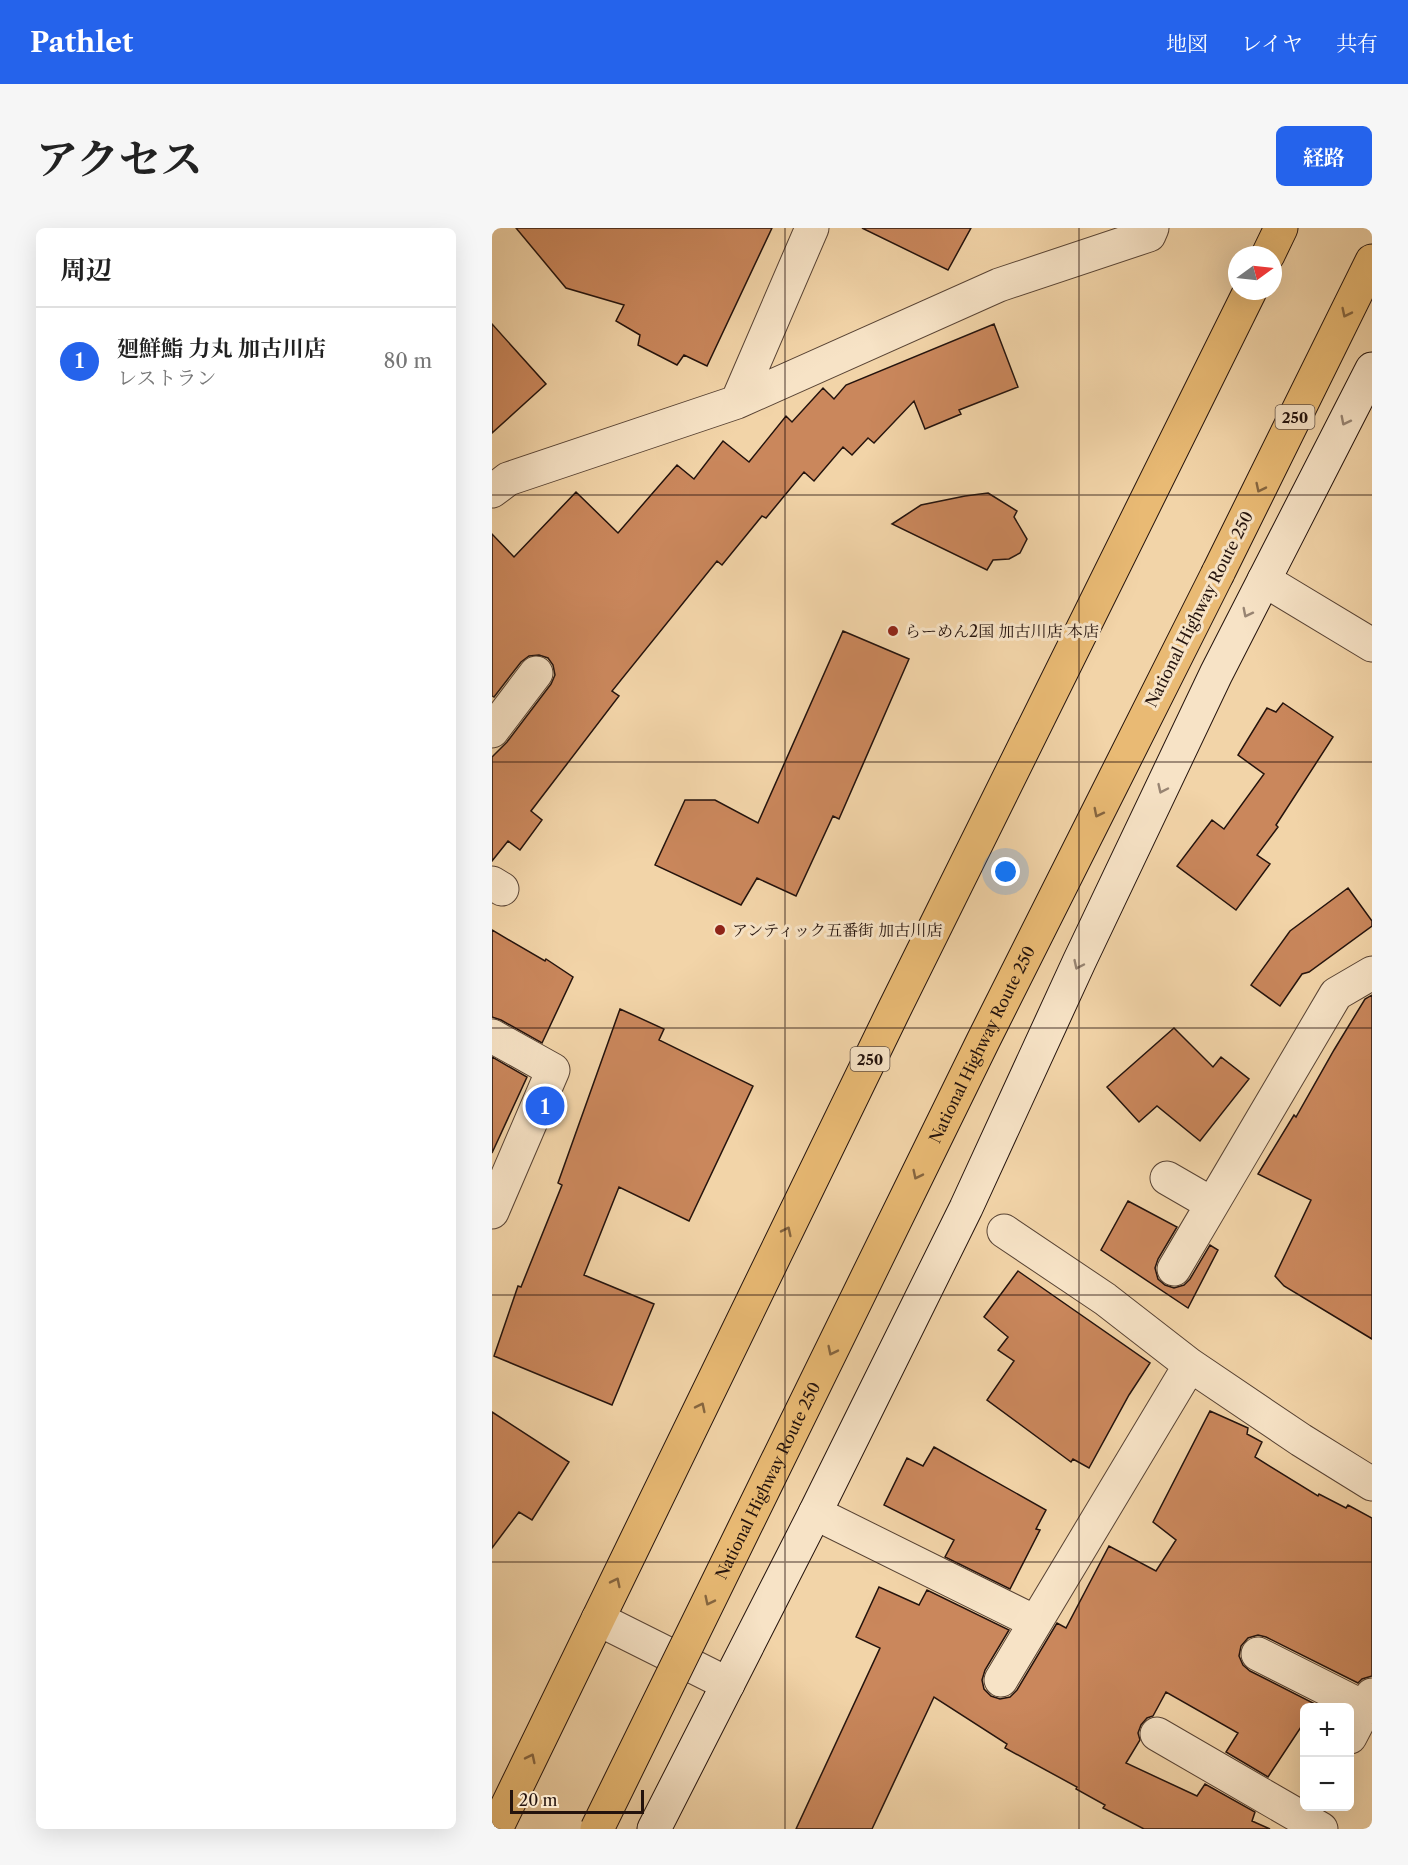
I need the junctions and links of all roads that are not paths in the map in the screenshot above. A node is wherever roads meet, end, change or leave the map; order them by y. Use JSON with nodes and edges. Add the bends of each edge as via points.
{"nodes":[{"id":1,"x":812,"y":228,"type":"edge"},
{"id":2,"x":1152,"y":228,"type":"edge"},
{"id":3,"x":1281,"y":228,"type":"edge"},
{"id":4,"x":1272,"y":246,"type":"edge"},
{"id":5,"x":1372,"y":261,"type":"edge"},
{"id":6,"x":1246,"y":300,"type":"edge"},
{"id":7,"x":1372,"y":369,"type":"edge"},
{"id":8,"x":737,"y":402,"type":"junction"},
{"id":9,"x":497,"y":477,"type":"edge"},
{"id":10,"x":1264,"y":580,"type":"junction"},
{"id":11,"x":1372,"y":645,"type":"edge"},
{"id":12,"x":536,"y":673,"type":"dead end"},
{"id":13,"x":492,"y":731,"type":"edge"},
{"id":14,"x":1372,"y":973,"type":"edge"},
{"id":15,"x":492,"y":1036,"type":"edge"},
{"id":16,"x":1167,"y":1178,"type":"dead end"},
{"id":17,"x":1212,"y":1204,"type":"junction"},
{"id":18,"x":492,"y":1212,"type":"edge"},
{"id":19,"x":1004,"y":1231,"type":"dead end"},
{"id":20,"x":1174,"y":1269,"type":"dead end"},
{"id":21,"x":1190,"y":1365,"type":"junction"},
{"id":22,"x":1372,"y":1484,"type":"edge"},
{"id":23,"x":815,"y":1513,"type":"junction"},
{"id":24,"x":598,"y":1619,"type":"junction"},
{"id":25,"x":1035,"y":1623,"type":"junction"},
{"id":26,"x":1258,"y":1654,"type":"dead end"},
{"id":27,"x":1001,"y":1680,"type":"dead end"},
{"id":28,"x":728,"y":1684,"type":"junction"},
{"id":29,"x":1368,"y":1702,"type":"edge"},
{"id":30,"x":1354,"y":1729,"type":"edge"},
{"id":31,"x":1157,"y":1734,"type":"dead end"},
{"id":32,"x":1310,"y":1821,"type":"edge"},
{"id":33,"x":496,"y":1829,"type":"edge"},
{"id":34,"x":597,"y":1829,"type":"edge"},
{"id":35,"x":654,"y":1829,"type":"edge"}],
"edges":[{"from":1,"to":8,"type":"street"},
{"from":2,"to":8,"type":"street","via":[[1149,235],[999,285]]},
{"from":3,"to":4,"type":"highway"},
{"from":5,"to":34,"type":"highway","name":"National Highway Route 250","number":"250","one_way":true,"bridge":true,"via":[[988,1030]]},
{"from":24,"to":6,"type":"highway","number":"250","one_way":true},
{"from":7,"to":10,"type":"street","one_way":true},
{"from":8,"to":9,"type":"street"},
{"from":10,"to":11,"type":"street"},
{"from":10,"to":23,"type":"street","one_way":true,"via":[[1084,951],[966,1208]]},
{"from":12,"to":13,"type":"street"},
{"from":14,"to":17,"type":"street","via":[[1336,994]]},
{"from":15,"to":18,"type":"street","via":[[553,1070]]},
{"from":16,"to":17,"type":"street"},
{"from":17,"to":20,"type":"street"},
{"from":19,"to":21,"type":"street","via":[[1105,1299]]},
{"from":21,"to":22,"type":"street"},
{"from":21,"to":25,"type":"street"},
{"from":23,"to":25,"type":"street"},
{"from":23,"to":28,"type":"street"},
{"from":24,"to":28,"type":"street"},
{"from":33,"to":24,"type":"highway","number":"250","one_way":true},
{"from":25,"to":27,"type":"street"},
{"from":26,"to":29,"type":"street"},
{"from":28,"to":35,"type":"street"},
{"from":29,"to":30,"type":"street"},
{"from":31,"to":32,"type":"street"}]}
